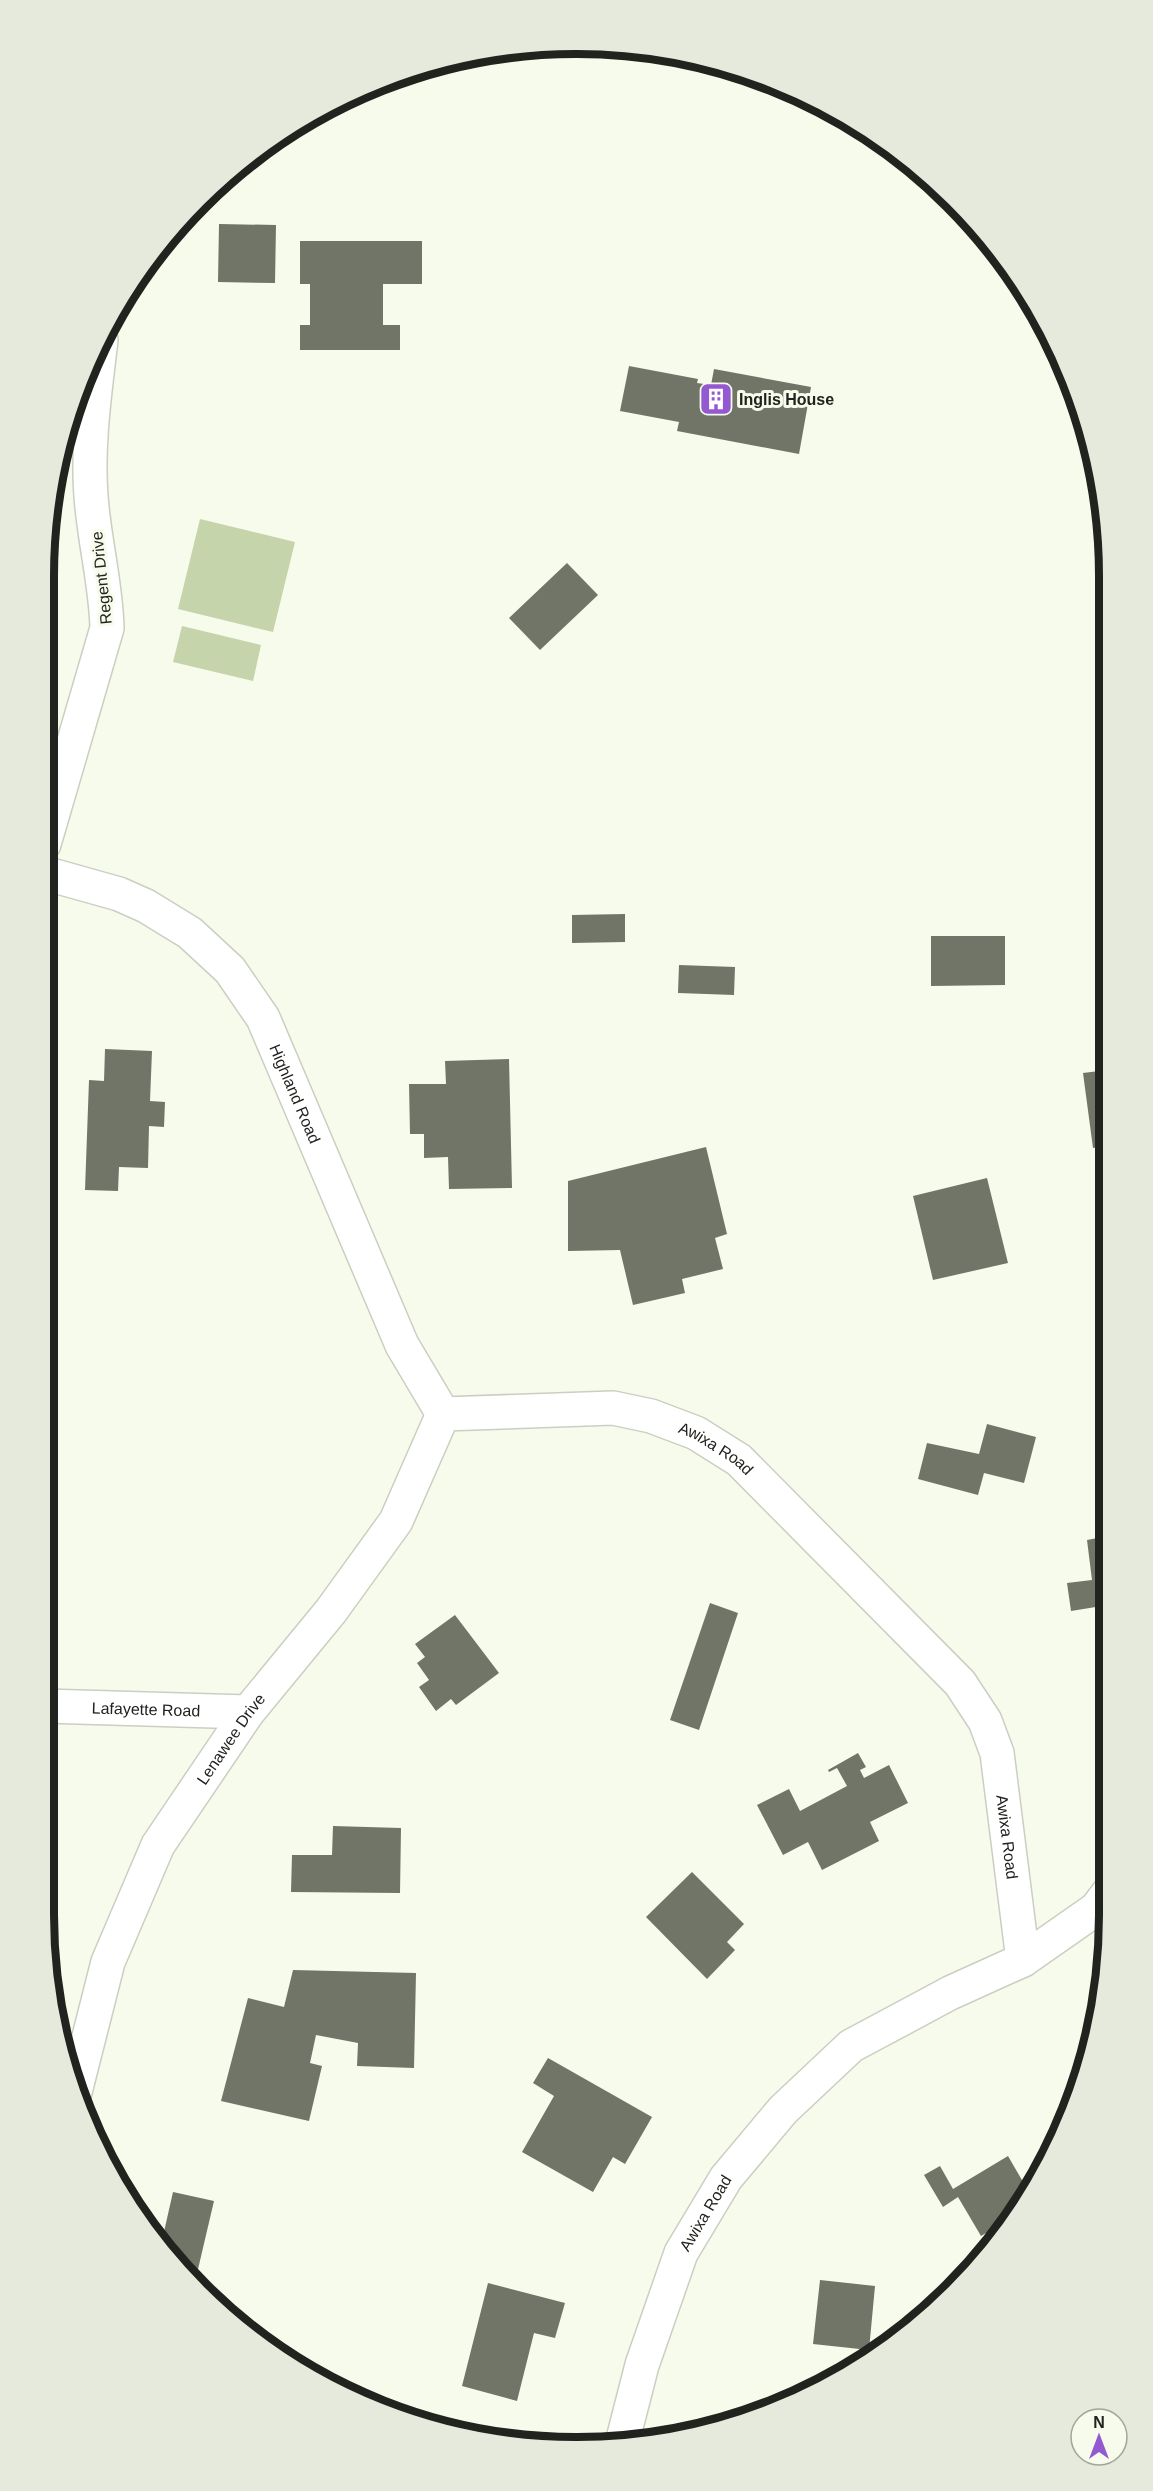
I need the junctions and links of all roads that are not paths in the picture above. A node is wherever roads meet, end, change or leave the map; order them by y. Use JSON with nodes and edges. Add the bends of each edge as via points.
{"nodes":[{"id":1,"x":98,"y":369,"type":"edge"},
{"id":2,"x":54,"y":810,"type":"edge"},
{"id":3,"x":54,"y":876,"type":"edge"},
{"id":4,"x":443,"y":1414,"type":"junction"},
{"id":5,"x":54,"y":1706,"type":"edge"},
{"id":6,"x":248,"y":1712,"type":"junction"},
{"id":7,"x":1099,"y":1907,"type":"edge"},
{"id":8,"x":1023,"y":1960,"type":"junction"},
{"id":9,"x":80,"y":2074,"type":"edge"},
{"id":10,"x":624,"y":2435,"type":"edge"}],
"edges":[{"from":1,"to":2,"type":"street","name":"Regent Drive","via":[[91,495],[107,628]]},
{"from":3,"to":4,"type":"street","name":"Highland Road","via":[[146,906],[190,933],[230,970],[263,1018],[402,1345]]},
{"from":4,"to":6,"type":"street","name":"Lenawee Drive","via":[[396,1521],[331,1611]]},
{"from":4,"to":8,"type":"street","name":"Awixa Road","via":[[613,1408],[651,1416],[696,1433],[739,1460],[960,1683],[985,1721],[997,1753]]},
{"from":5,"to":6,"type":"street","name":"Lafayette Road"},
{"from":6,"to":9,"type":"street","name":"Lenawee Drive","via":[[158,1845],[108,1962]]},
{"from":7,"to":8,"type":"street"},
{"from":8,"to":10,"type":"street","name":"Awixa Road","via":[[851,2046],[783,2110],[726,2178],[681,2253],[642,2366]]}]}
